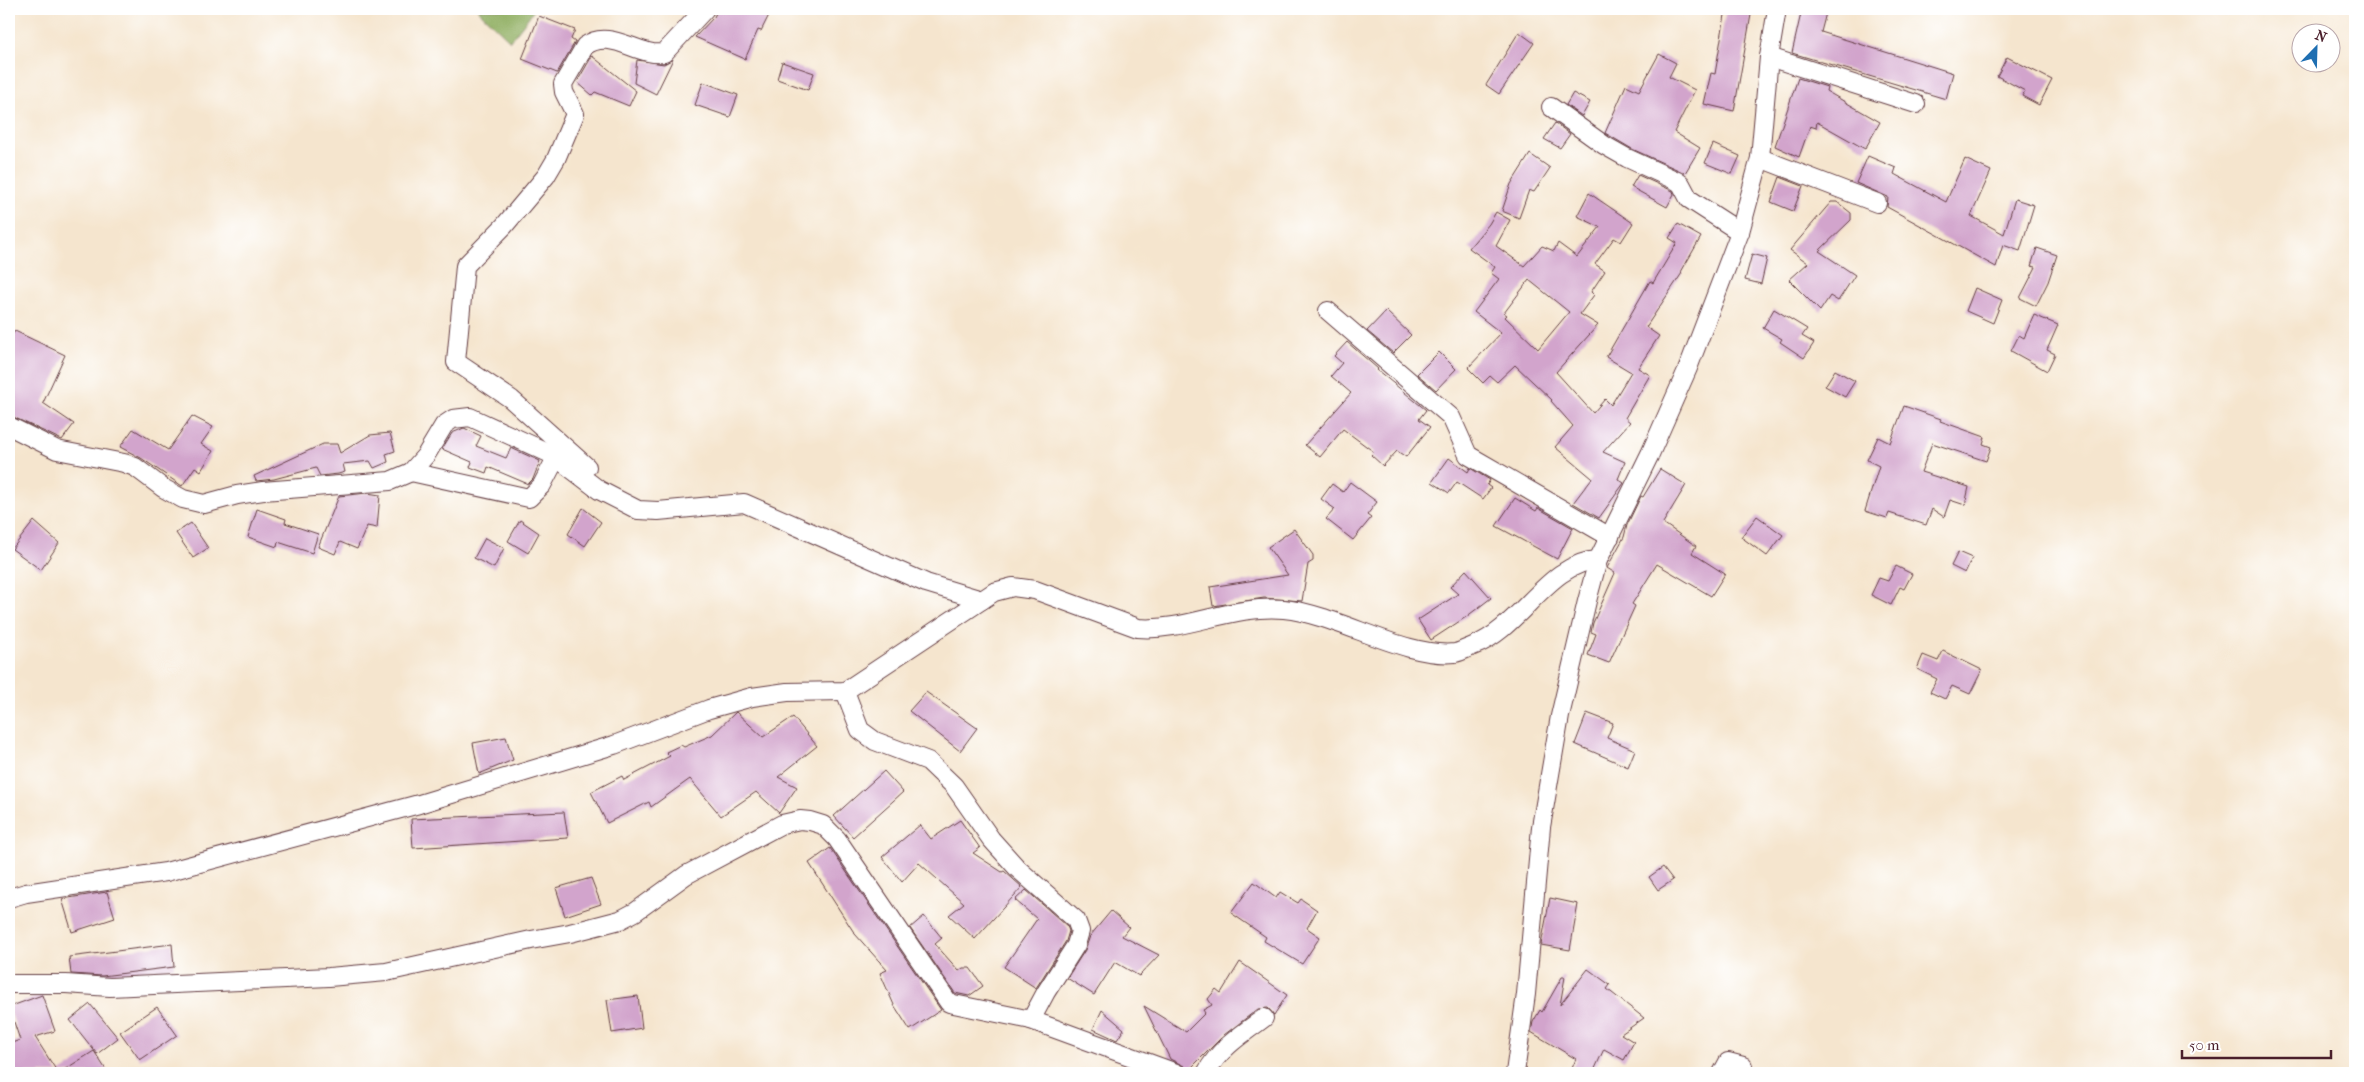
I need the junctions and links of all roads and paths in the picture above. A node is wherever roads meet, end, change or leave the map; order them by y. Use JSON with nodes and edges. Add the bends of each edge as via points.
{"nodes":[{"id":1,"x":705,"y":9,"type":"edge"},
{"id":2,"x":1777,"y":9,"type":"edge"},
{"id":3,"x":1770,"y":57,"type":"junction"},
{"id":4,"x":1916,"y":104,"type":"dead end"},
{"id":5,"x":1551,"y":107,"type":"dead end"},
{"id":6,"x":1760,"y":158,"type":"junction"},
{"id":7,"x":1877,"y":203,"type":"dead end"},
{"id":8,"x":1740,"y":232,"type":"junction"},
{"id":9,"x":1328,"y":311,"type":"dead end"},
{"id":10,"x":9,"y":426,"type":"edge"},
{"id":11,"x":556,"y":458,"type":"junction"},
{"id":12,"x":411,"y":472,"type":"junction"},
{"id":13,"x":648,"y":511,"type":"junction"},
{"id":14,"x":1610,"y":538,"type":"junction"},
{"id":15,"x":1598,"y":560,"type":"junction"},
{"id":16,"x":982,"y":600,"type":"junction"},
{"id":17,"x":845,"y":690,"type":"junction"},
{"id":18,"x":9,"y":898,"type":"edge"},
{"id":19,"x":9,"y":984,"type":"edge"},
{"id":20,"x":1264,"y":1018,"type":"dead end"},
{"id":21,"x":1031,"y":1020,"type":"junction"},
{"id":22,"x":1743,"y":1066,"type":"dead end"},
{"id":23,"x":1176,"y":1073,"type":"edge"},
{"id":24,"x":1206,"y":1073,"type":"edge"},
{"id":25,"x":1515,"y":1073,"type":"edge"},
{"id":26,"x":1722,"y":1073,"type":"edge"}],
"edges":[{"from":1,"to":13,"type":"street","via":[[664,54],[605,39],[591,41],[585,46],[563,84],[575,114],[551,168],[504,226],[465,266],[462,275],[456,362],[511,399],[574,457]]},
{"from":2,"to":3,"type":"street"},
{"from":3,"to":4,"type":"street"},
{"from":3,"to":6,"type":"street"},
{"from":5,"to":8,"type":"street","via":[[1612,149],[1677,181],[1689,198]]},
{"from":6,"to":7,"type":"street"},
{"from":6,"to":8,"type":"street"},
{"from":8,"to":14,"type":"street","via":[[1688,368]]},
{"from":9,"to":14,"type":"street","via":[[1450,417],[1468,454],[1475,460]]},
{"from":10,"to":12,"type":"street","via":[[57,450],[135,467],[183,500],[204,504],[263,491],[390,480]]},
{"from":11,"to":12,"type":"street","via":[[542,485],[529,498]]},
{"from":11,"to":12,"type":"street","via":[[464,417],[452,419],[444,426]]},
{"from":11,"to":13,"type":"street","via":[[613,498]]},
{"from":13,"to":16,"type":"street","via":[[744,503],[926,582]]},
{"from":14,"to":15,"type":"street"},
{"from":15,"to":16,"type":"street","via":[[1581,562],[1556,576],[1502,630],[1482,643],[1456,652],[1425,652],[1317,615],[1282,609],[1218,614],[1155,629],[1138,628],[1106,618],[1035,590],[1013,587],[994,592]]},
{"from":15,"to":25,"type":"street","via":[[1560,716],[1542,827]]},
{"from":16,"to":17,"type":"street"},
{"from":17,"to":18,"type":"street","via":[[752,697],[709,709],[614,745],[419,804],[166,872]]},
{"from":17,"to":21,"type":"street","via":[[860,730],[875,741],[928,761],[954,786],[991,839],[1018,869],[1076,920],[1080,931],[1076,945]]},
{"from":19,"to":21,"type":"street","via":[[110,988],[386,972],[620,920],[708,862],[782,824],[800,820],[823,825],[837,839],[949,1003]]},
{"from":20,"to":24,"type":"street","via":[[1214,1059]]},
{"from":21,"to":23,"type":"street"},
{"from":22,"to":26,"type":"street","via":[[1728,1062]]}]}
